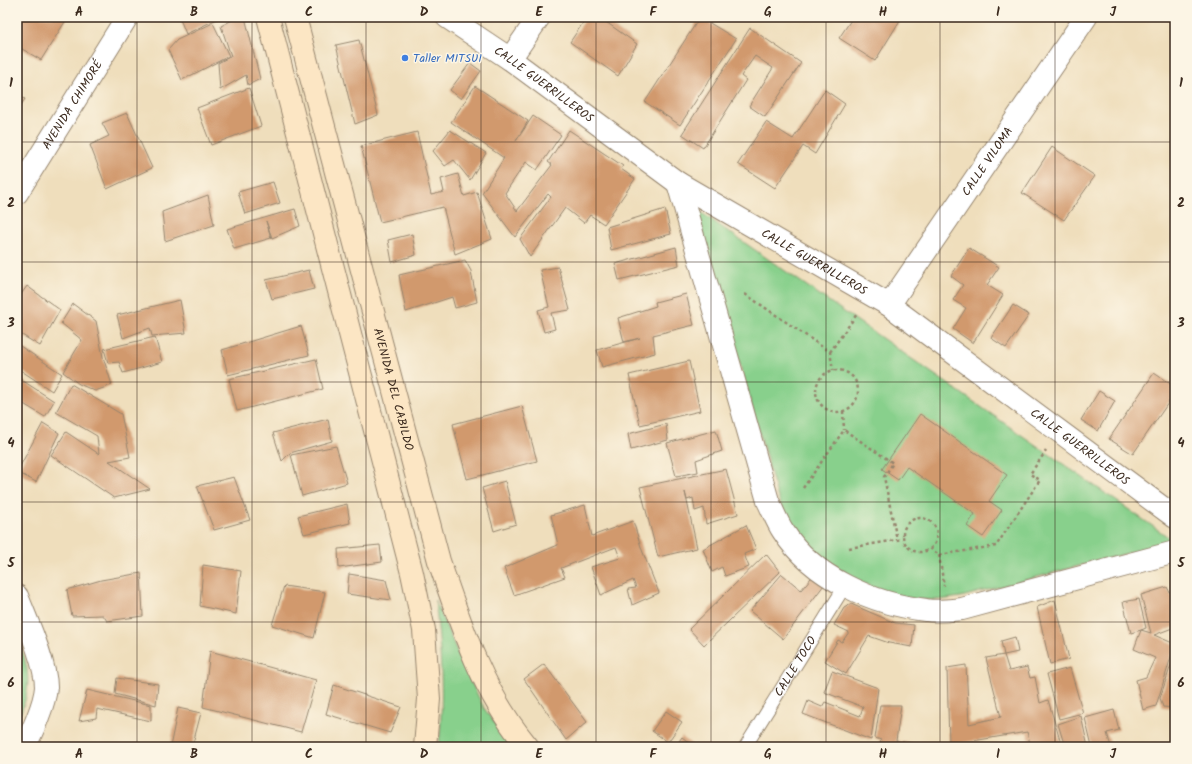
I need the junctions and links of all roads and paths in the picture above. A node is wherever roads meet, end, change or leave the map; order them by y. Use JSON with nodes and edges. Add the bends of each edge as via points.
{"nodes":[{"id":1,"x":127,"y":17,"type":"edge"},
{"id":2,"x":268,"y":17,"type":"edge"},
{"id":3,"x":295,"y":17,"type":"edge"},
{"id":4,"x":447,"y":17,"type":"edge"},
{"id":5,"x":538,"y":17,"type":"edge"},
{"id":6,"x":1086,"y":17,"type":"edge"},
{"id":7,"x":510,"y":58,"type":"junction"},
{"id":8,"x":678,"y":182,"type":"junction"},
{"id":9,"x":17,"y":192,"type":"edge"},
{"id":10,"x":744,"y":294,"type":"dead end"},
{"id":11,"x":889,"y":305,"type":"junction"},
{"id":12,"x":862,"y":308,"type":"dead end"},
{"id":13,"x":830,"y":352,"type":"junction"},
{"id":14,"x":833,"y":370,"type":"junction"},
{"id":15,"x":843,"y":411,"type":"junction"},
{"id":16,"x":844,"y":430,"type":"junction"},
{"id":17,"x":1049,"y":446,"type":"dead end"},
{"id":18,"x":803,"y":488,"type":"dead end"},
{"id":19,"x":1175,"y":517,"type":"edge"},
{"id":20,"x":904,"y":539,"type":"junction"},
{"id":21,"x":897,"y":540,"type":"junction"},
{"id":22,"x":849,"y":548,"type":"dead end"},
{"id":23,"x":930,"y":548,"type":"junction"},
{"id":24,"x":1175,"y":552,"type":"edge"},
{"id":25,"x":939,"y":555,"type":"junction"},
{"id":26,"x":845,"y":586,"type":"junction"},
{"id":27,"x":944,"y":586,"type":"dead end"},
{"id":28,"x":17,"y":596,"type":"edge"},
{"id":29,"x":24,"y":747,"type":"edge"},
{"id":30,"x":425,"y":747,"type":"edge"},
{"id":31,"x":528,"y":747,"type":"edge"},
{"id":32,"x":745,"y":747,"type":"edge"}],
"edges":[{"from":1,"to":9,"type":"street","name":"AVENIDA CHIMORÉ"},
{"from":2,"to":30,"type":"street","via":[[412,572],[424,630],[428,699]]},
{"from":3,"to":31,"type":"street","name":"AVENIDA DEL CABILDO","via":[[439,561],[462,628],[487,686]]},
{"from":4,"to":7,"type":"street","name":"CALLE GUERRILLEROS"},
{"from":5,"to":7,"type":"street"},
{"from":6,"to":11,"type":"street","name":"CALLE VILOMA"},
{"from":7,"to":8,"type":"street","name":"CALLE GUERRILLEROS"},
{"from":8,"to":11,"type":"street","name":"CALLE GUERRILLEROS"},
{"from":8,"to":26,"type":"street","via":[[768,501],[783,532],[806,558]]},
{"from":10,"to":13,"type":"path"},
{"from":11,"to":19,"type":"street","name":"CALLE GUERRILLEROS"},
{"from":12,"to":13,"type":"path"},
{"from":13,"to":14,"type":"path"},
{"from":14,"to":15,"type":"path","via":[[849,373],[857,383],[855,402]]},
{"from":14,"to":15,"type":"path","via":[[824,374],[816,393],[829,410]]},
{"from":15,"to":16,"type":"path"},
{"from":16,"to":18,"type":"path"},
{"from":16,"to":21,"type":"path","via":[[893,464],[884,477]]},
{"from":17,"to":25,"type":"path","via":[[1030,474],[1040,480],[996,546]]},
{"from":20,"to":21,"type":"path"},
{"from":20,"to":23,"type":"path","via":[[907,546],[916,552]]},
{"from":20,"to":23,"type":"path","via":[[904,531],[909,522],[914,519],[926,520],[934,527],[936,533],[936,539]]},
{"from":21,"to":22,"type":"path"},
{"from":23,"to":25,"type":"path"},
{"from":24,"to":26,"type":"street","via":[[962,609],[928,611],[892,604]]},
{"from":25,"to":27,"type":"path"},
{"from":26,"to":32,"type":"lane","name":"CALLE TOCO"},
{"from":28,"to":29,"type":"street","via":[[40,658],[46,687],[34,730]]}]}
